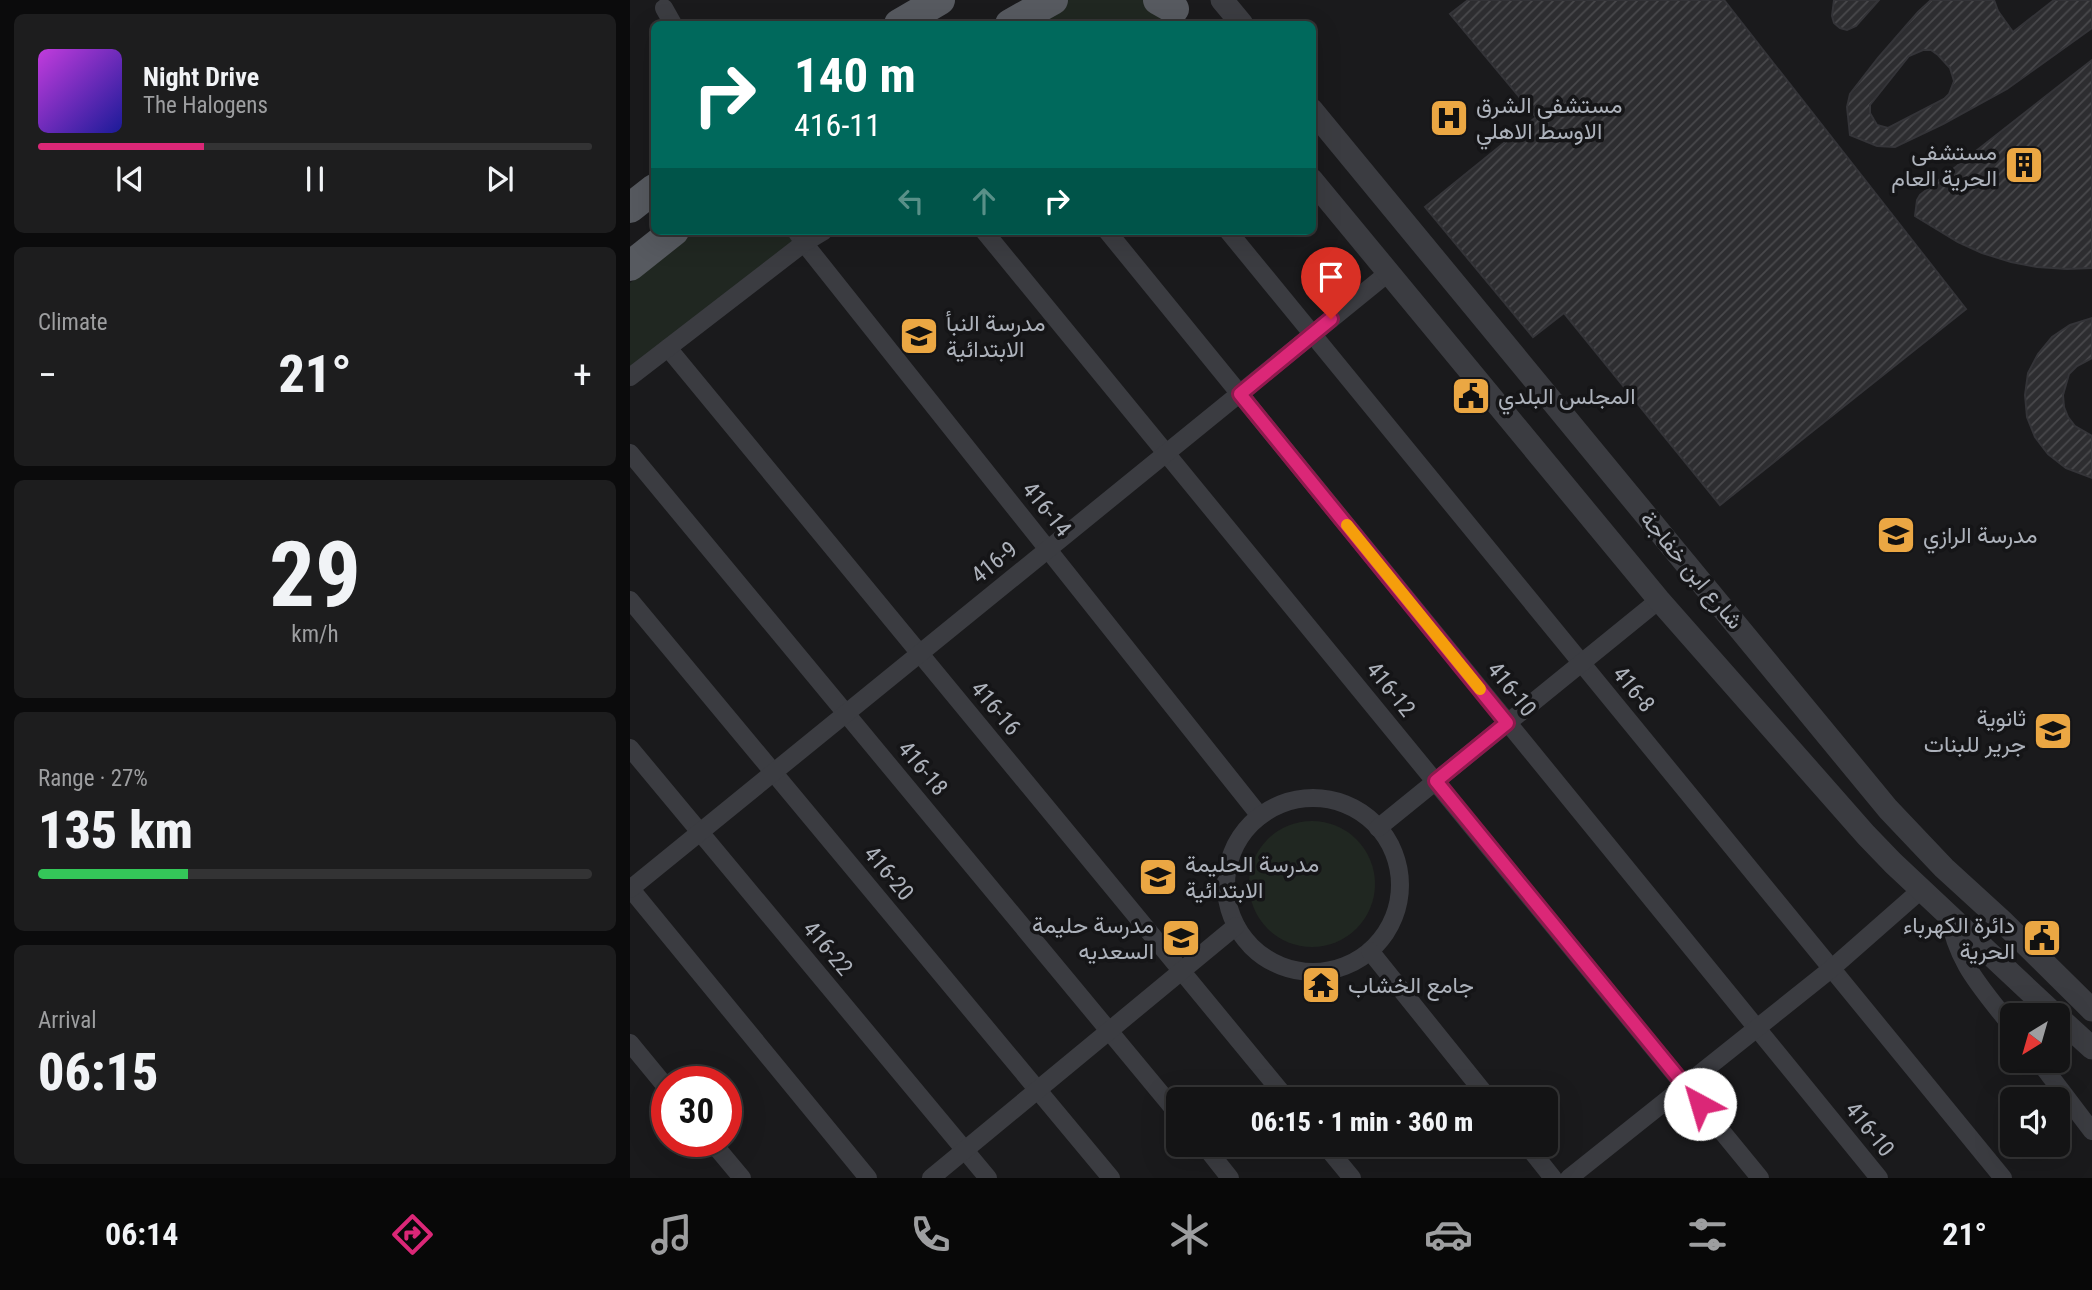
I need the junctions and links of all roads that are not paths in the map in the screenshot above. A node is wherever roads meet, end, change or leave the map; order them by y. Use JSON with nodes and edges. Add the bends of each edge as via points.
{"nodes":[{"id":1,"x":940,"y":0,"type":"edge"},
{"id":2,"x":1053,"y":0,"type":"edge"},
{"id":3,"x":1222,"y":0,"type":"edge"},
{"id":4,"x":664,"y":8,"type":"dead end"},
{"id":5,"x":671,"y":21,"type":"edge"},
{"id":6,"x":904,"y":21,"type":"edge"},
{"id":7,"x":1015,"y":21,"type":"edge"},
{"id":8,"x":1240,"y":21,"type":"edge"},
{"id":9,"x":1316,"y":115,"type":"edge"},
{"id":10,"x":1316,"y":185,"type":"edge"},
{"id":11,"x":651,"y":191,"type":"edge"},
{"id":12,"x":630,"y":208,"type":"edge"},
{"id":13,"x":669,"y":235,"type":"edge"},
{"id":14,"x":987,"y":235,"type":"edge"},
{"id":15,"x":1110,"y":235,"type":"edge"},
{"id":16,"x":1231,"y":235,"type":"edge"},
{"id":17,"x":800,"y":237,"type":"edge"},
{"id":18,"x":630,"y":266,"type":"edge"},
{"id":19,"x":1388,"y":273,"type":"junction"},
{"id":20,"x":1312,"y":334,"type":"junction"},
{"id":21,"x":667,"y":348,"type":"junction"},
{"id":22,"x":630,"y":377,"type":"edge"},
{"id":23,"x":1240,"y":394,"type":"junction"},
{"id":24,"x":630,"y":453,"type":"edge"},
{"id":25,"x":1167,"y":453,"type":"junction"},
{"id":26,"x":1048,"y":549,"type":"junction"},
{"id":27,"x":630,"y":600,"type":"edge"},
{"id":28,"x":1659,"y":600,"type":"junction"},
{"id":29,"x":919,"y":654,"type":"junction"},
{"id":30,"x":1581,"y":663,"type":"junction"},
{"id":31,"x":845,"y":713,"type":"junction"},
{"id":32,"x":1507,"y":723,"type":"junction"},
{"id":33,"x":630,"y":748,"type":"edge"},
{"id":34,"x":773,"y":772,"type":"junction"},
{"id":35,"x":1436,"y":781,"type":"junction"},
{"id":36,"x":1260,"y":816,"type":"junction"},
{"id":37,"x":1378,"y":828,"type":"junction"},
{"id":38,"x":699,"y":832,"type":"junction"},
{"id":39,"x":630,"y":888,"type":"edge"},
{"id":40,"x":1922,"y":889,"type":"junction"},
{"id":41,"x":1969,"y":890,"type":"junction"},
{"id":42,"x":1949,"y":914,"type":"junction"},
{"id":43,"x":1236,"y":926,"type":"junction"},
{"id":44,"x":1370,"y":951,"type":"junction"},
{"id":45,"x":1831,"y":969,"type":"junction"},
{"id":46,"x":1181,"y":971,"type":"junction"},
{"id":47,"x":2043,"y":1003,"type":"edge"},
{"id":48,"x":2092,"y":1010,"type":"edge"},
{"id":49,"x":2000,"y":1011,"type":"edge"},
{"id":50,"x":1757,"y":1028,"type":"junction"},
{"id":51,"x":2070,"y":1028,"type":"edge"},
{"id":52,"x":1109,"y":1031,"type":"junction"},
{"id":53,"x":630,"y":1043,"type":"edge"},
{"id":54,"x":2092,"y":1048,"type":"edge"},
{"id":55,"x":651,"y":1069,"type":"edge"},
{"id":56,"x":2048,"y":1073,"type":"edge"},
{"id":57,"x":1685,"y":1086,"type":"junction"},
{"id":58,"x":1277,"y":1087,"type":"edge"},
{"id":59,"x":1479,"y":1087,"type":"edge"},
{"id":60,"x":1037,"y":1090,"type":"junction"},
{"id":61,"x":1166,"y":1100,"type":"edge"},
{"id":62,"x":2092,"y":1131,"type":"edge"},
{"id":63,"x":965,"y":1150,"type":"junction"},
{"id":64,"x":724,"y":1157,"type":"edge"},
{"id":65,"x":1213,"y":1157,"type":"edge"},
{"id":66,"x":1335,"y":1157,"type":"edge"},
{"id":67,"x":1536,"y":1157,"type":"edge"},
{"id":68,"x":742,"y":1178,"type":"edge"},
{"id":69,"x":868,"y":1178,"type":"edge"},
{"id":70,"x":932,"y":1178,"type":"edge"},
{"id":71,"x":988,"y":1178,"type":"edge"},
{"id":72,"x":1111,"y":1178,"type":"edge"},
{"id":73,"x":1230,"y":1178,"type":"edge"},
{"id":74,"x":1352,"y":1178,"type":"edge"},
{"id":75,"x":1553,"y":1178,"type":"edge"},
{"id":76,"x":1569,"y":1178,"type":"edge"},
{"id":77,"x":1760,"y":1178,"type":"edge"},
{"id":78,"x":1879,"y":1178,"type":"edge"},
{"id":79,"x":2003,"y":1178,"type":"edge"}],
"edges":[{"from":1,"to":6,"type":"main road"},
{"from":2,"to":7,"type":"main road"},
{"from":3,"to":8,"type":"street"},
{"from":4,"to":5,"type":"street"},
{"from":9,"to":41,"type":"street","name":"شارع ابن خفاجة","via":[[1888,808]]},
{"from":10,"to":19,"type":"street","name":"شارع ابن خفاجة"},
{"from":11,"to":12,"type":"main road"},
{"from":13,"to":18,"type":"main road"},
{"from":14,"to":25,"type":"street","name":"416-12"},
{"from":15,"to":23,"type":"street","name":"416-10"},
{"from":16,"to":20,"type":"street","name":"416-8"},
{"from":17,"to":21,"type":"street"},
{"from":17,"to":26,"type":"street","name":"416-14"},
{"from":19,"to":20,"type":"street","name":"416-9"},
{"from":19,"to":28,"type":"street","name":"شارع ابن خفاجة"},
{"from":20,"to":23,"type":"street","name":"416-9"},
{"from":20,"to":30,"type":"street","name":"416-8"},
{"from":21,"to":22,"type":"street"},
{"from":21,"to":29,"type":"street","name":"416-16"},
{"from":23,"to":25,"type":"street","name":"416-9"},
{"from":23,"to":32,"type":"street","name":"416-10"},
{"from":24,"to":31,"type":"street","name":"416-18"},
{"from":25,"to":26,"type":"street","name":"416-9"},
{"from":25,"to":35,"type":"street","name":"416-12"},
{"from":26,"to":29,"type":"street","name":"416-9"},
{"from":26,"to":36,"type":"street","name":"416-14"},
{"from":27,"to":34,"type":"street","name":"416-20"},
{"from":28,"to":30,"type":"street"},
{"from":28,"to":40,"type":"street","name":"شارع ابن خفاجة","via":[[1866,835]]},
{"from":29,"to":31,"type":"street","name":"416-9"},
{"from":29,"to":46,"type":"street","name":"416-16"},
{"from":30,"to":32,"type":"street"},
{"from":30,"to":45,"type":"street","name":"416-8"},
{"from":31,"to":34,"type":"street","name":"416-9"},
{"from":31,"to":52,"type":"street","name":"416-18"},
{"from":32,"to":35,"type":"street"},
{"from":32,"to":50,"type":"street","name":"416-10"},
{"from":33,"to":38,"type":"street","name":"416-22"},
{"from":34,"to":38,"type":"street","name":"416-9"},
{"from":34,"to":60,"type":"street","name":"416-20"},
{"from":35,"to":37,"type":"street"},
{"from":35,"to":57,"type":"street","name":"416-12"},
{"from":36,"to":37,"type":"street","via":[[1283,803],[1334,801],[1358,811]]},
{"from":36,"to":43,"type":"street","via":[[1242,834],[1228,867],[1227,903]]},
{"from":37,"to":44,"type":"street","via":[[1393,851],[1400,878],[1398,905],[1388,930]]},
{"from":38,"to":39,"type":"street","name":"416-9"},
{"from":38,"to":63,"type":"street","name":"416-22"},
{"from":39,"to":69,"type":"street"},
{"from":40,"to":42,"type":"street","name":"شارع ابن خفاجة"},
{"from":40,"to":45,"type":"street"},
{"from":41,"to":42,"type":"street"},
{"from":41,"to":48,"type":"street","name":"شارع ابن خفاجة"},
{"from":42,"to":47,"type":"street","name":"شارع ابن خفاجة"},
{"from":42,"to":49,"type":"street","via":[[1961,958]]},
{"from":43,"to":44,"type":"street","via":[[1251,947],[1272,963],[1297,971],[1323,972],[1348,965]]},
{"from":43,"to":46,"type":"street"},
{"from":44,"to":59,"type":"street"},
{"from":45,"to":50,"type":"street"},
{"from":45,"to":79,"type":"street","name":"416-8"},
{"from":46,"to":52,"type":"street"},
{"from":46,"to":58,"type":"street","name":"416-16"},
{"from":50,"to":57,"type":"street"},
{"from":50,"to":78,"type":"street","name":"416-10"},
{"from":51,"to":54,"type":"street","name":"شارع ابن خفاجة"},
{"from":52,"to":60,"type":"street"},
{"from":52,"to":61,"type":"street","name":"416-18"},
{"from":53,"to":55,"type":"street"},
{"from":56,"to":62,"type":"street"},
{"from":57,"to":76,"type":"street"},
{"from":57,"to":77,"type":"street","name":"416-12"},
{"from":60,"to":63,"type":"street"},
{"from":60,"to":72,"type":"street","name":"416-20"},
{"from":63,"to":70,"type":"street"},
{"from":63,"to":71,"type":"street","name":"416-22"},
{"from":64,"to":68,"type":"street"},
{"from":65,"to":73,"type":"street"},
{"from":66,"to":74,"type":"street"},
{"from":67,"to":75,"type":"street"}]}
